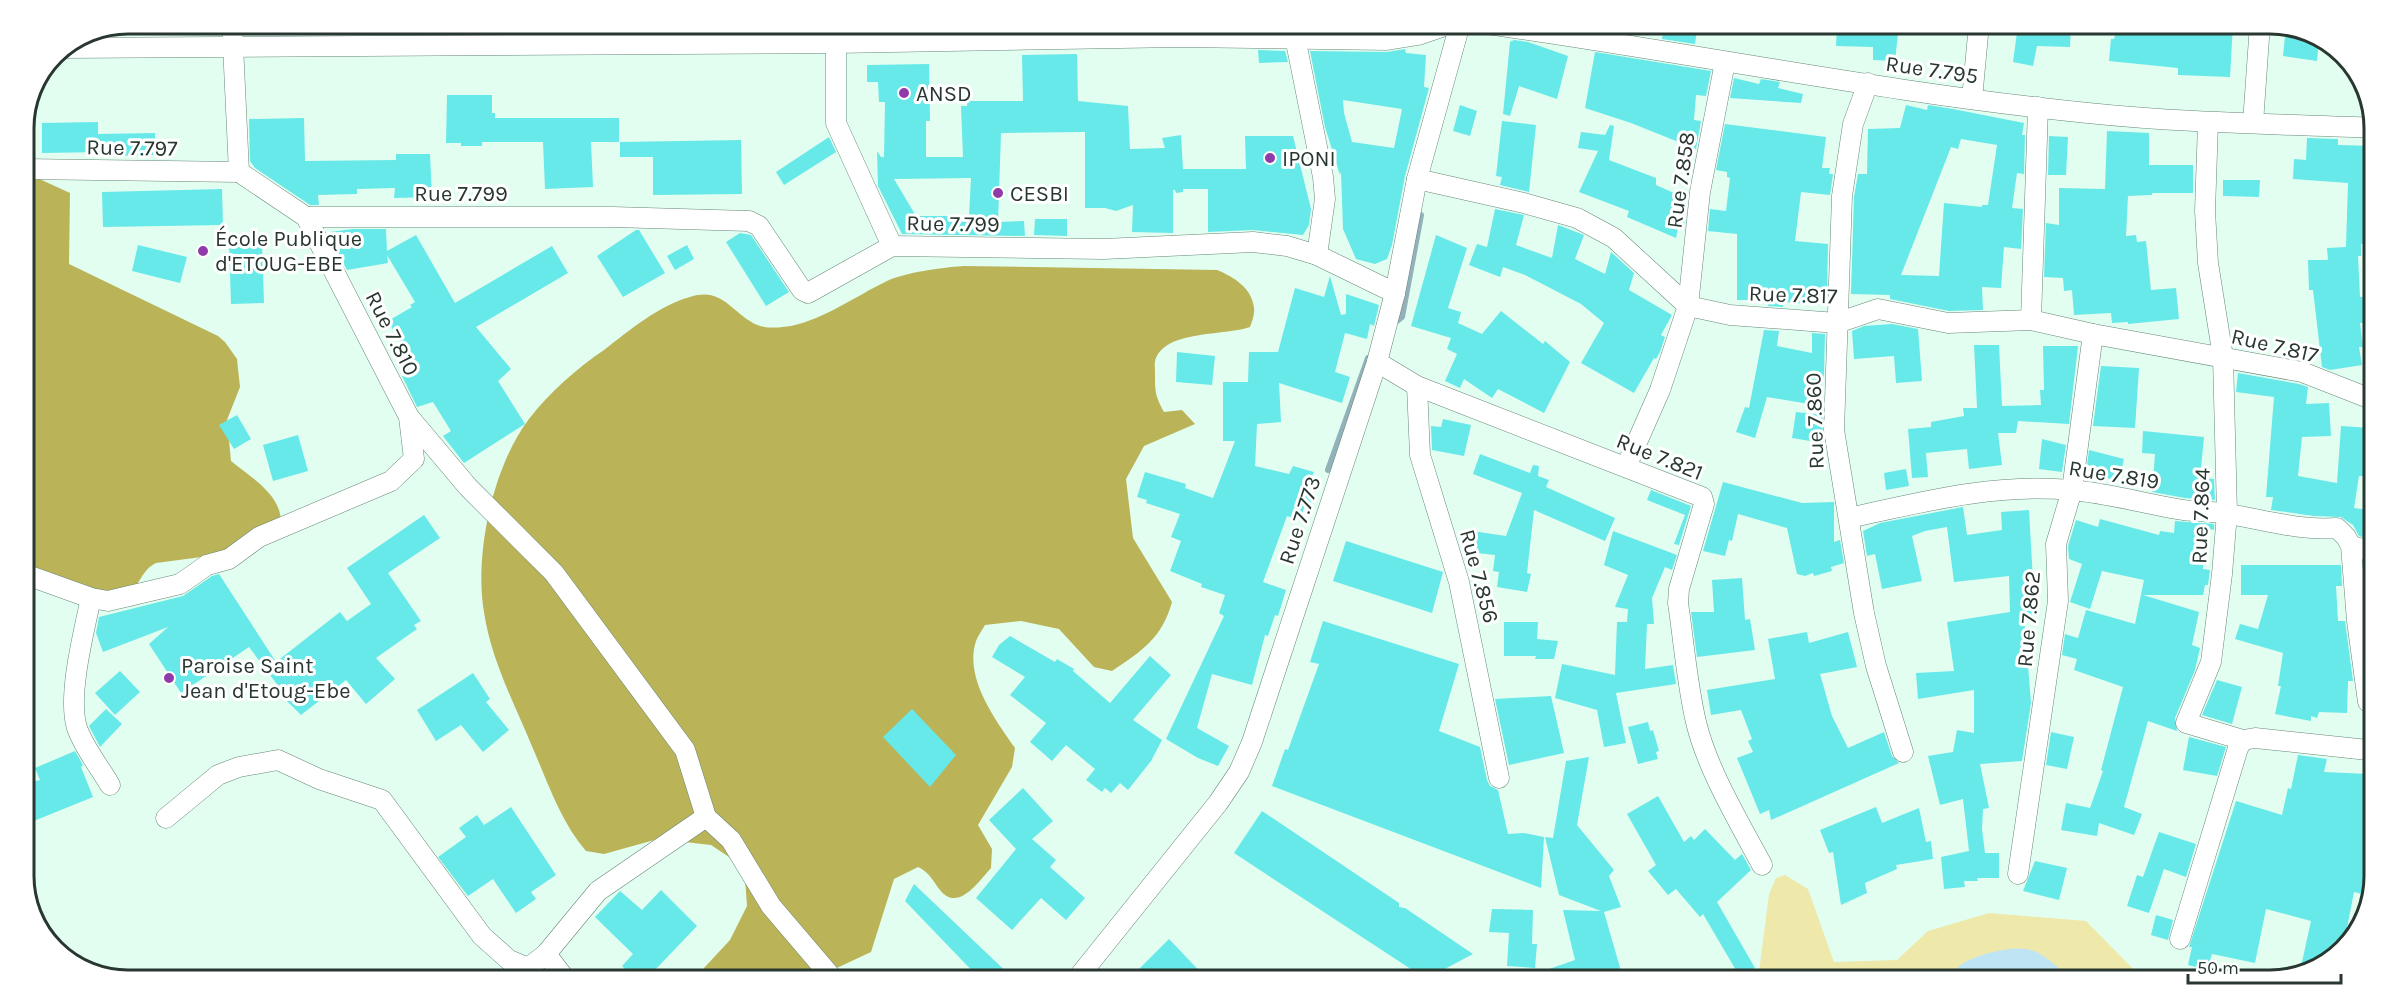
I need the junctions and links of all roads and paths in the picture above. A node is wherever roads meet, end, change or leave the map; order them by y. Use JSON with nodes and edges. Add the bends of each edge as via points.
{"nodes":[{"id":1,"x":232,"y":34,"type":"edge"},
{"id":2,"x":1073,"y":34,"type":"edge"},
{"id":3,"x":1245,"y":34,"type":"edge"},
{"id":4,"x":1421,"y":34,"type":"edge"},
{"id":5,"x":1457,"y":34,"type":"edge"},
{"id":6,"x":1550,"y":34,"type":"edge"},
{"id":7,"x":1978,"y":34,"type":"edge"},
{"id":8,"x":2259,"y":34,"type":"edge"},
{"id":9,"x":1295,"y":37,"type":"junction"},
{"id":10,"x":836,"y":43,"type":"junction"},
{"id":11,"x":80,"y":48,"type":"edge"},
{"id":12,"x":232,"y":49,"type":"junction"},
{"id":13,"x":1725,"y":62,"type":"junction"},
{"id":14,"x":1868,"y":83,"type":"junction"},
{"id":15,"x":1972,"y":99,"type":"junction"},
{"id":16,"x":2038,"y":107,"type":"junction"},
{"id":17,"x":2208,"y":123,"type":"junction"},
{"id":18,"x":2253,"y":123,"type":"junction"},
{"id":19,"x":2363,"y":128,"type":"edge"},
{"id":20,"x":35,"y":169,"type":"edge"},
{"id":21,"x":239,"y":172,"type":"junction"},
{"id":22,"x":1417,"y":179,"type":"junction"},
{"id":23,"x":306,"y":217,"type":"junction"},
{"id":24,"x":892,"y":246,"type":"junction"},
{"id":25,"x":1317,"y":255,"type":"junction"},
{"id":26,"x":1395,"y":293,"type":"junction"},
{"id":27,"x":1688,"y":306,"type":"junction"},
{"id":28,"x":2031,"y":320,"type":"junction"},
{"id":29,"x":1837,"y":323,"type":"junction"},
{"id":30,"x":2093,"y":334,"type":"junction"},
{"id":31,"x":2223,"y":357,"type":"junction"},
{"id":32,"x":1377,"y":362,"type":"junction"},
{"id":33,"x":1417,"y":386,"type":"junction"},
{"id":34,"x":2363,"y":396,"type":"edge"},
{"id":35,"x":409,"y":417,"type":"junction"},
{"id":36,"x":1626,"y":467,"type":"junction"},
{"id":37,"x":2072,"y":490,"type":"junction"},
{"id":38,"x":2227,"y":513,"type":"junction"},
{"id":39,"x":1850,"y":518,"type":"junction"},
{"id":40,"x":2360,"y":549,"type":"edge"},
{"id":41,"x":35,"y":578,"type":"edge"},
{"id":42,"x":91,"y":598,"type":"junction"},
{"id":43,"x":2364,"y":671,"type":"edge"},
{"id":44,"x":2243,"y":740,"type":"junction"},
{"id":45,"x":2364,"y":750,"type":"edge"},
{"id":46,"x":1903,"y":752,"type":"dead end"},
{"id":47,"x":1499,"y":778,"type":"dead end"},
{"id":48,"x":110,"y":785,"type":"dead end"},
{"id":49,"x":706,"y":817,"type":"junction"},
{"id":50,"x":166,"y":818,"type":"dead end"},
{"id":51,"x":1762,"y":865,"type":"dead end"},
{"id":52,"x":2018,"y":874,"type":"dead end"},
{"id":53,"x":2180,"y":939,"type":"dead end"},
{"id":54,"x":546,"y":954,"type":"junction"},
{"id":55,"x":558,"y":970,"type":"edge"},
{"id":56,"x":825,"y":970,"type":"edge"},
{"id":57,"x":1084,"y":970,"type":"edge"}],
"edges":[{"from":1,"to":12,"type":"street"},
{"from":2,"to":10,"type":"street"},
{"from":3,"to":9,"type":"street"},
{"from":4,"to":9,"type":"street","via":[[1387,40]]},
{"from":5,"to":22,"type":"street","name":"Rue 7.773"},
{"from":6,"to":13,"type":"street","name":"Rue 7.795"},
{"from":7,"to":15,"type":"street"},
{"from":8,"to":18,"type":"street"},
{"from":9,"to":25,"type":"street","via":[[1323,177],[1324,209]]},
{"from":10,"to":12,"type":"street"},
{"from":10,"to":24,"type":"street","via":[[836,123]]},
{"from":11,"to":12,"type":"street"},
{"from":12,"to":21,"type":"street"},
{"from":13,"to":14,"type":"street","name":"Rue 7.795"},
{"from":13,"to":27,"type":"street","name":"Rue 7.858","via":[[1700,192]]},
{"from":14,"to":15,"type":"street","name":"Rue 7.795"},
{"from":14,"to":29,"type":"street","name":"Rue 7.860","via":[[1854,124],[1843,186]]},
{"from":15,"to":16,"type":"street","name":"Rue 7.795"},
{"from":16,"to":17,"type":"street","name":"Rue 7.795"},
{"from":16,"to":28,"type":"street"},
{"from":17,"to":18,"type":"street","name":"Rue 7.795"},
{"from":17,"to":31,"type":"street","name":"Rue 7.864","via":[[2208,263]]},
{"from":18,"to":19,"type":"street","name":"Rue 7.795"},
{"from":20,"to":21,"type":"street","name":"Rue 7.797"},
{"from":21,"to":23,"type":"street","name":"Rue 7.810"},
{"from":22,"to":26,"type":"street","name":"Rue 7.773"},
{"from":22,"to":27,"type":"street","via":[[1524,202],[1576,218],[1614,238]]},
{"from":23,"to":24,"type":"street","name":"Rue 7.799","via":[[749,220],[759,226],[802,290],[808,293]]},
{"from":23,"to":35,"type":"street","name":"Rue 7.810"},
{"from":24,"to":25,"type":"street","name":"Rue 7.799","via":[[1104,249],[1253,242]]},
{"from":25,"to":26,"type":"street","name":"Rue 7.799"},
{"from":26,"to":32,"type":"street","name":"Rue 7.773"},
{"from":27,"to":29,"type":"street","name":"Rue 7.817","via":[[1730,315]]},
{"from":27,"to":36,"type":"street","name":"Rue 7.858","via":[[1660,390]]},
{"from":28,"to":29,"type":"street","name":"Rue 7.817","via":[[1948,323],[1878,309]]},
{"from":28,"to":30,"type":"street","name":"Rue 7.817"},
{"from":29,"to":39,"type":"street","name":"Rue 7.860","via":[[1834,430]]},
{"from":30,"to":31,"type":"street","name":"Rue 7.817"},
{"from":30,"to":37,"type":"street","name":"Rue 7.862"},
{"from":31,"to":34,"type":"street","name":"Rue 7.817","via":[[2302,372]]},
{"from":31,"to":38,"type":"street","name":"Rue 7.864"},
{"from":32,"to":33,"type":"street","name":"Rue 7.821"},
{"from":32,"to":57,"type":"street","name":"Rue 7.773","via":[[1239,772]]},
{"from":33,"to":36,"type":"street","name":"Rue 7.821"},
{"from":33,"to":47,"type":"street","name":"Rue 7.856","via":[[1420,455],[1461,592]]},
{"from":35,"to":42,"type":"street","name":"Rue 7.810","via":[[414,459],[391,481],[259,537],[229,559],[207,565],[180,584],[122,599]]},
{"from":35,"to":49,"type":"street","via":[[468,487],[554,573],[685,750]]},
{"from":36,"to":51,"type":"street","name":"Rue 7.821","via":[[1702,497],[1704,504],[1678,596],[1696,722],[1731,807]]},
{"from":37,"to":38,"type":"street","name":"Rue 7.819","via":[[2184,510]]},
{"from":37,"to":39,"type":"street","name":"Rue 7.819","via":[[1987,491]]},
{"from":37,"to":52,"type":"street","name":"Rue 7.862","via":[[2056,544],[2058,601]]},
{"from":38,"to":40,"type":"street","name":"Rue 7.819","via":[[2282,525],[2337,528]]},
{"from":38,"to":44,"type":"street","name":"Rue 7.864","via":[[2211,662],[2187,723]]},
{"from":39,"to":46,"type":"street","name":"Rue 7.860","via":[[1876,666]]},
{"from":40,"to":43,"type":"street","name":"Rue 7.819","via":[[2357,621]]},
{"from":41,"to":42,"type":"street"},
{"from":42,"to":48,"type":"street","via":[[78,663],[76,725]]},
{"from":44,"to":45,"type":"street","name":"Rue 7.864"},
{"from":44,"to":53,"type":"street"},
{"from":49,"to":54,"type":"street","via":[[598,891]]},
{"from":49,"to":56,"type":"street","via":[[731,840],[771,906]]},
{"from":50,"to":54,"type":"street","via":[[218,775],[278,760],[319,779],[382,800],[482,936],[509,960],[528,968]]},
{"from":54,"to":55,"type":"street"}]}
